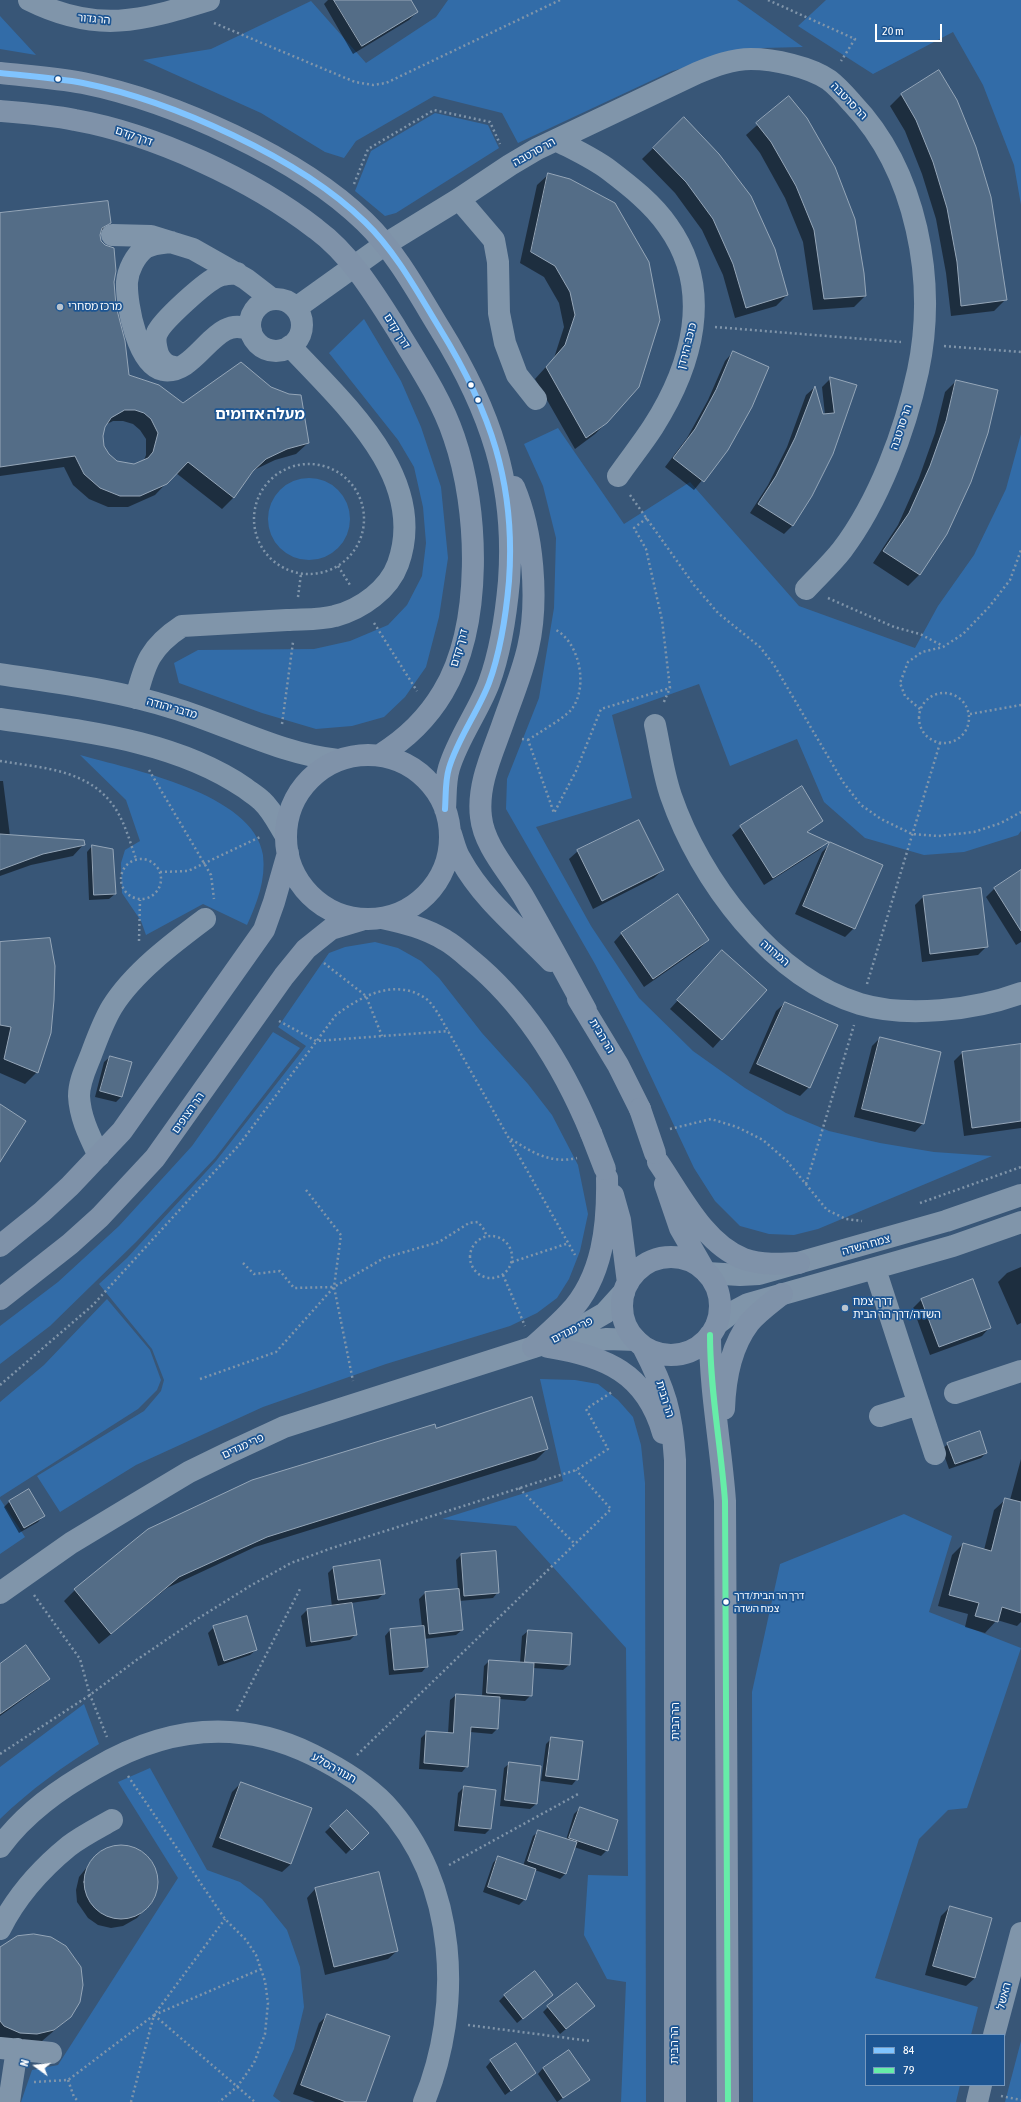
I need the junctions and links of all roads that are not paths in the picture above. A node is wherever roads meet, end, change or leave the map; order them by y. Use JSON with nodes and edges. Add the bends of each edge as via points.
{"nodes":[{"id":1,"x":29,"y":0,"type":"edge"},
{"id":2,"x":209,"y":0,"type":"edge"},
{"id":3,"x":166,"y":8,"type":"edge"},
{"id":4,"x":0,"y":73,"type":"edge"},
{"id":5,"x":0,"y":111,"type":"edge"},
{"id":6,"x":556,"y":140,"type":"junction"},
{"id":7,"x":459,"y":200,"type":"junction"},
{"id":8,"x":112,"y":236,"type":"dead end"},
{"id":9,"x":171,"y":242,"type":"junction"},
{"id":10,"x":384,"y":245,"type":"junction"},
{"id":11,"x":354,"y":267,"type":"junction"},
{"id":12,"x":237,"y":273,"type":"junction"},
{"id":13,"x":272,"y":299,"type":"junction"},
{"id":14,"x":296,"y":308,"type":"junction"},
{"id":15,"x":251,"y":331,"type":"junction"},
{"id":16,"x":290,"y":346,"type":"junction"},
{"id":17,"x":181,"y":368,"type":"junction"},
{"id":18,"x":536,"y":399,"type":"dead end"},
{"id":19,"x":495,"y":443,"type":"junction"},
{"id":20,"x":618,"y":476,"type":"road end"},
{"id":21,"x":806,"y":589,"type":"road end"},
{"id":22,"x":0,"y":674,"type":"edge"},
{"id":23,"x":136,"y":698,"type":"junction"},
{"id":24,"x":0,"y":718,"type":"edge"},
{"id":25,"x":655,"y":725,"type":"road end"},
{"id":26,"x":380,"y":755,"type":"junction"},
{"id":27,"x":338,"y":760,"type":"junction"},
{"id":28,"x":445,"y":809,"type":"junction"},
{"id":29,"x":451,"y":834,"type":"junction"},
{"id":30,"x":285,"y":839,"type":"junction"},
{"id":31,"x":205,"y":919,"type":"road end"},
{"id":32,"x":372,"y":919,"type":"junction"},
{"id":33,"x":1021,"y":993,"type":"edge"},
{"id":34,"x":586,"y":1010,"type":"junction"},
{"id":35,"x":99,"y":1156,"type":"junction"},
{"id":36,"x":657,"y":1157,"type":"junction"},
{"id":37,"x":606,"y":1174,"type":"junction"},
{"id":38,"x":1021,"y":1195,"type":"edge"},
{"id":39,"x":1021,"y":1222,"type":"edge"},
{"id":40,"x":0,"y":1246,"type":"edge"},
{"id":41,"x":799,"y":1263,"type":"junction"},
{"id":42,"x":876,"y":1268,"type":"junction"},
{"id":43,"x":705,"y":1271,"type":"junction"},
{"id":44,"x":626,"y":1288,"type":"junction"},
{"id":45,"x":782,"y":1294,"type":"junction"},
{"id":46,"x":0,"y":1299,"type":"edge"},
{"id":47,"x":714,"y":1330,"type":"junction"},
{"id":48,"x":640,"y":1343,"type":"junction"},
{"id":49,"x":541,"y":1347,"type":"junction"},
{"id":50,"x":1021,"y":1371,"type":"edge"},
{"id":51,"x":954,"y":1392,"type":"dead end"},
{"id":52,"x":919,"y":1404,"type":"junction"},
{"id":53,"x":880,"y":1416,"type":"dead end"},
{"id":54,"x":722,"y":1454,"type":"junction"},
{"id":55,"x":935,"y":1454,"type":"dead end"},
{"id":56,"x":676,"y":1478,"type":"junction"},
{"id":57,"x":0,"y":1594,"type":"edge"},
{"id":58,"x":112,"y":1820,"type":"dead end"},
{"id":59,"x":0,"y":1847,"type":"edge"},
{"id":60,"x":0,"y":1929,"type":"edge"},
{"id":61,"x":1021,"y":1934,"type":"edge"},
{"id":62,"x":994,"y":2034,"type":"edge"},
{"id":63,"x":8,"y":2049,"type":"edge"},
{"id":64,"x":51,"y":2052,"type":"dead end"},
{"id":65,"x":981,"y":2086,"type":"edge"},
{"id":66,"x":11,"y":2092,"type":"edge"},
{"id":67,"x":424,"y":2102,"type":"edge"},
{"id":68,"x":675,"y":2102,"type":"edge"},
{"id":69,"x":728,"y":2102,"type":"edge"},
{"id":70,"x":977,"y":2102,"type":"edge"}],
"edges":[{"from":1,"to":3,"type":"street","name":"הר גדור","via":[[52,11],[86,20],[122,21]]},
{"from":2,"to":3,"type":"street","name":"הר גדור"},
{"from":4,"to":10,"type":"main road","via":[[83,83],[130,95],[180,113],[255,147],[303,174],[346,205],[367,224]]},
{"from":5,"to":11,"type":"main road","name":"דרך קדם","via":[[76,120],[119,131],[197,161],[283,206],[317,229]]},
{"from":6,"to":7,"type":"street","name":"הר סרטבה","via":[[510,165]]},
{"from":6,"to":20,"type":"street","name":"כוכב הירדן","via":[[608,169],[645,200],[668,226],[684,253],[694,288],[694,325],[673,390],[653,427]]},
{"from":6,"to":21,"type":"street","name":"הר סרטבה","via":[[697,73],[724,63],[750,59],[776,60],[829,80],[865,116],[886,147],[912,210],[922,259],[925,306],[918,371],[896,448],[860,522],[842,550]]},
{"from":7,"to":10,"type":"street","name":"הר סרטבה"},
{"from":7,"to":18,"type":"street","via":[[494,240],[498,262],[499,313],[505,343],[517,375]]},
{"from":8,"to":9,"type":"street","via":[[151,236]]},
{"from":9,"to":12,"type":"street","via":[[193,249]]},
{"from":9,"to":17,"type":"street","via":[[145,248],[135,259],[127,283],[130,309],[142,353],[149,362],[163,370]]},
{"from":10,"to":11,"type":"street","name":"הר סרטבה"},
{"from":10,"to":19,"type":"main road","via":[[451,346],[472,384]]},
{"from":11,"to":14,"type":"street","name":"הר סרטבה"},
{"from":11,"to":26,"type":"main road","name":"דרך קדם","via":[[390,318],[438,401],[454,436],[465,473],[473,544],[468,611],[462,644],[453,671],[443,692],[416,728]]},
{"from":12,"to":13,"type":"street"},
{"from":12,"to":17,"type":"street","via":[[219,275],[208,283],[163,322],[157,332],[155,340],[159,358],[166,364]]},
{"from":13,"to":14,"type":"street","via":[[290,303]]},
{"from":13,"to":15,"type":"street","via":[[257,308],[250,322]]},
{"from":14,"to":16,"type":"street","via":[[300,316],[301,332]]},
{"from":15,"to":16,"type":"street","via":[[257,342],[268,350],[282,350]]},
{"from":15,"to":17,"type":"street","via":[[236,327],[227,329]]},
{"from":16,"to":23,"type":"street","via":[[372,440],[391,468],[401,497],[405,521],[402,552],[394,573],[381,591],[362,604],[336,616],[182,626],[167,636],[154,650],[145,666]]},
{"from":19,"to":28,"type":"main road","via":[[508,505],[510,536],[505,617],[488,685],[449,767]]},
{"from":19,"to":34,"type":"main road","via":[[523,508],[529,545],[532,620],[528,648],[483,785],[481,817],[494,852],[523,896]]},
{"from":22,"to":23,"type":"street","name":"מדבר יהודה","via":[[97,689]]},
{"from":23,"to":27,"type":"street","name":"מדבר יהודה","via":[[202,717],[279,748]]},
{"from":24,"to":30,"type":"street","via":[[89,732],[187,759],[232,779],[262,801]]},
{"from":25,"to":33,"type":"street","name":"המרווה","via":[[670,795],[710,877],[734,912],[764,944],[796,970],[831,992],[860,1004],[886,1009],[971,1007]]},
{"from":26,"to":27,"type":"main road","via":[[361,755]]},
{"from":26,"to":28,"type":"main road","via":[[397,760],[424,776]]},
{"from":27,"to":30,"type":"main road","via":[[312,776],[296,797]]},
{"from":28,"to":29,"type":"main road"},
{"from":29,"to":32,"type":"main road","name":"הר הצופים","via":[[449,853],[443,870],[426,896],[409,909]]},
{"from":29,"to":34,"type":"main road","name":"הר הבית","via":[[460,859],[472,877],[493,903],[551,962]]},
{"from":30,"to":32,"type":"main road","via":[[296,878],[308,894],[325,907],[348,917]]},
{"from":30,"to":35,"type":"main road","via":[[274,902],[264,930],[147,1097],[122,1131]]},
{"from":31,"to":35,"type":"street","via":[[162,951],[139,974],[112,1006],[97,1037],[82,1077],[79,1095],[81,1113]]},
{"from":32,"to":37,"type":"main road","bridge":true,"via":[[416,926],[446,940],[497,983],[524,1014],[549,1051],[591,1133]]},
{"from":32,"to":46,"type":"main road","name":"הר הצופים","via":[[331,929],[306,949],[284,976],[155,1158],[70,1244]]},
{"from":34,"to":36,"type":"main road","name":"הר הבית","bridge":true,"via":[[640,1109]]},
{"from":35,"to":40,"type":"main road","via":[[42,1212]]},
{"from":36,"to":41,"type":"main road","via":[[710,1236],[726,1250],[744,1259],[760,1262]]},
{"from":36,"to":43,"type":"main road","name":"הר הבית","via":[[680,1228]]},
{"from":37,"to":44,"type":"main road","via":[[620,1220]]},
{"from":37,"to":49,"type":"main road","via":[[608,1207],[600,1256],[590,1281],[570,1313]]},
{"from":38,"to":41,"type":"street","name":"צמח השדה","via":[[946,1222]]},
{"from":39,"to":42,"type":"street","via":[[953,1246]]},
{"from":41,"to":43,"type":"street","name":"צמח השדה","via":[[759,1274],[740,1275]]},
{"from":42,"to":45,"type":"street"},
{"from":42,"to":52,"type":"street"},
{"from":43,"to":44,"type":"main road","via":[[678,1257],[660,1258],[645,1265],[632,1276]]},
{"from":43,"to":47,"type":"main road","via":[[714,1282],[720,1298]]},
{"from":44,"to":48,"type":"main road","via":[[622,1309],[624,1319],[631,1335]]},
{"from":44,"to":49,"type":"street","name":"פרי מגדים","via":[[605,1313]]},
{"from":45,"to":47,"type":"street","via":[[748,1304],[733,1312]]},
{"from":45,"to":54,"type":"main road","via":[[750,1322],[733,1353],[724,1392]]},
{"from":47,"to":48,"type":"main road","via":[[695,1350],[676,1355],[659,1354]]},
{"from":47,"to":54,"type":"main road","via":[[712,1389]]},
{"from":48,"to":49,"type":"street","name":"פרי מגדים","via":[[606,1340]]},
{"from":48,"to":56,"type":"main road","name":"הר הבית","via":[[663,1387],[673,1431]]},
{"from":49,"to":56,"type":"main road","via":[[571,1350],[606,1361],[633,1379],[654,1409]]},
{"from":49,"to":57,"type":"street","name":"פרי מגדים","via":[[284,1427],[189,1472],[71,1543]]},
{"from":50,"to":51,"type":"street"},
{"from":52,"to":53,"type":"street"},
{"from":52,"to":55,"type":"street"},
{"from":54,"to":69,"type":"main road","via":[[725,1501]]},
{"from":56,"to":68,"type":"main road","name":"הר הבית"},
{"from":58,"to":60,"type":"street","via":[[70,1845],[32,1881]]},
{"from":59,"to":67,"type":"street","name":"חגווי הסלע","via":[[36,1808],[77,1778],[115,1757],[156,1740],[191,1733],[227,1732],[258,1735],[289,1743],[357,1779],[385,1804],[410,1838],[429,1876],[441,1911],[448,1952],[448,1989],[445,2022],[432,2084]]},
{"from":61,"to":62,"type":"street","name":"האשל"},
{"from":63,"to":64,"type":"street"},
{"from":63,"to":66,"type":"street"},
{"from":65,"to":70,"type":"street"}]}
